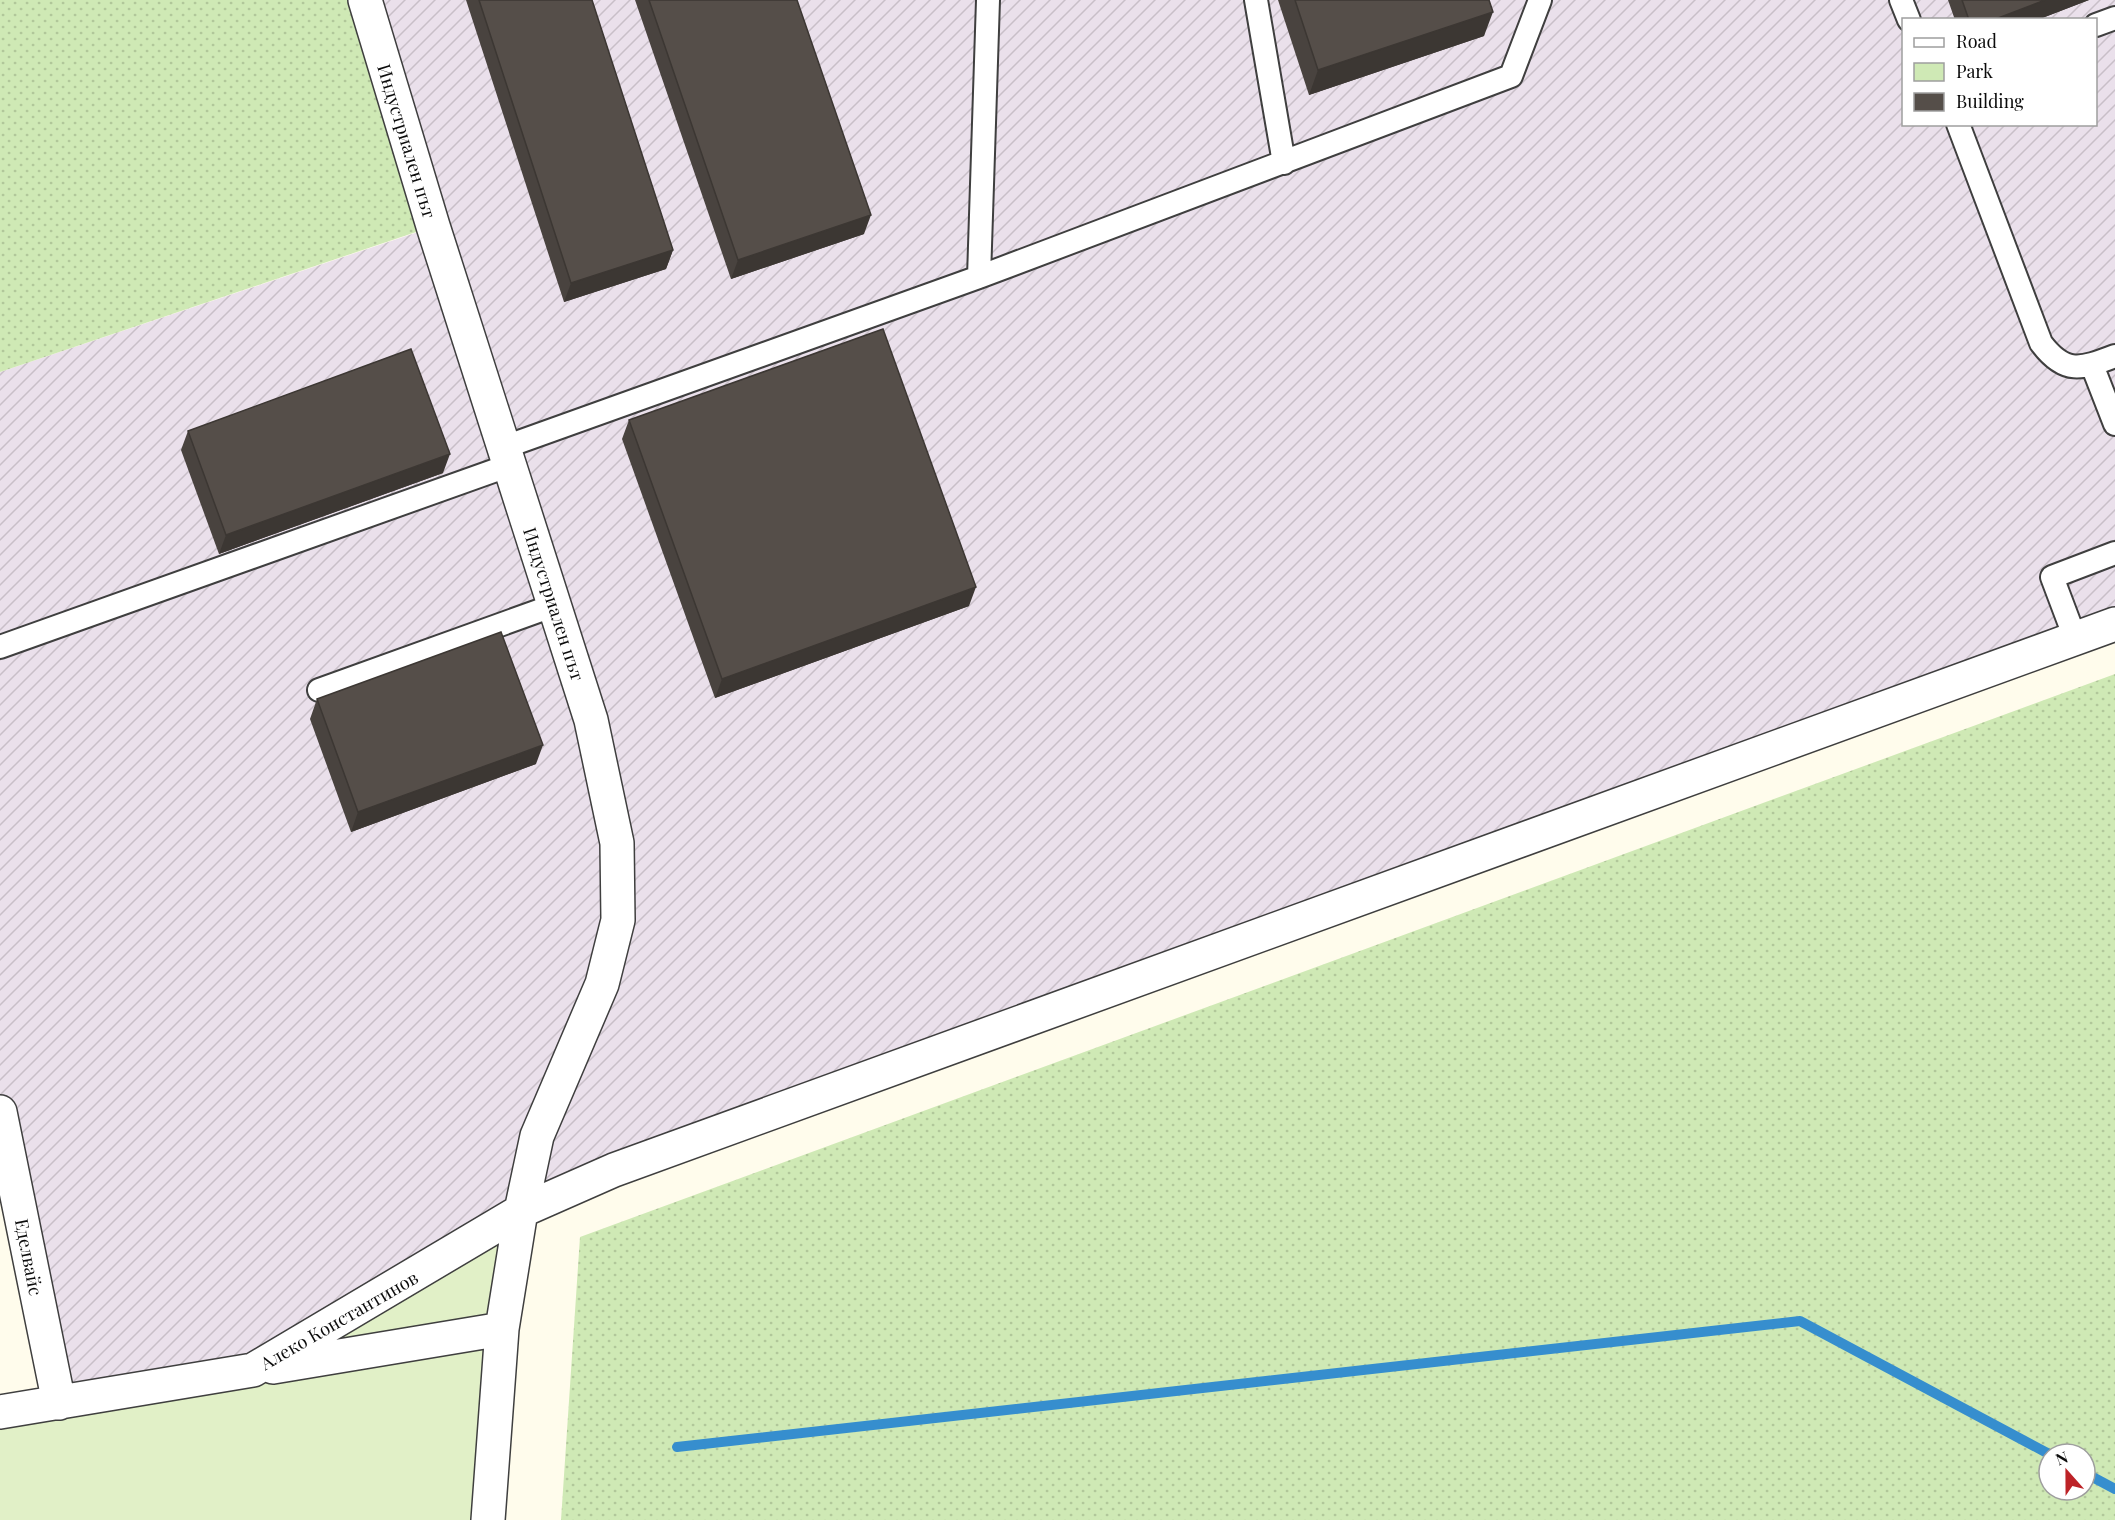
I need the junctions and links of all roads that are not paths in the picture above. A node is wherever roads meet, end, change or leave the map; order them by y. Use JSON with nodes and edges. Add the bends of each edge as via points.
{"nodes":[{"id":1,"x":365,"y":0,"type":"edge"},
{"id":2,"x":988,"y":0,"type":"edge"},
{"id":3,"x":1256,"y":0,"type":"edge"},
{"id":4,"x":1540,"y":0,"type":"edge"},
{"id":5,"x":1901,"y":0,"type":"edge"},
{"id":6,"x":1908,"y":18,"type":"edge"},
{"id":7,"x":2115,"y":18,"type":"edge"},
{"id":8,"x":2097,"y":25,"type":"edge"},
{"id":9,"x":1959,"y":126,"type":"edge"},
{"id":10,"x":1284,"y":163,"type":"junction"},
{"id":11,"x":979,"y":277,"type":"junction"},
{"id":12,"x":2115,"y":356,"type":"edge"},
{"id":13,"x":2092,"y":365,"type":"junction"},
{"id":14,"x":2115,"y":424,"type":"edge"},
{"id":15,"x":507,"y":456,"type":"junction"},
{"id":16,"x":2115,"y":553,"type":"edge"},
{"id":17,"x":555,"y":605,"type":"junction"},
{"id":18,"x":2115,"y":624,"type":"edge"},
{"id":19,"x":2076,"y":638,"type":"junction"},
{"id":20,"x":0,"y":647,"type":"edge"},
{"id":21,"x":319,"y":690,"type":"dead end"},
{"id":22,"x":0,"y":1112,"type":"edge"},
{"id":23,"x":521,"y":1211,"type":"junction"},
{"id":24,"x":502,"y":1329,"type":"junction"},
{"id":25,"x":253,"y":1370,"type":"junction"},
{"id":26,"x":59,"y":1403,"type":"junction"},
{"id":27,"x":0,"y":1412,"type":"edge"},
{"id":28,"x":488,"y":1520,"type":"edge"}],
"edges":[{"from":1,"to":15,"type":"street","name":"Индустриален път"},
{"from":2,"to":11,"type":"lane"},
{"from":3,"to":10,"type":"lane"},
{"from":4,"to":10,"type":"lane","via":[[1511,76]]},
{"from":5,"to":6,"type":"lane"},
{"from":7,"to":8,"type":"lane"},
{"from":9,"to":13,"type":"lane","via":[[2041,343],[2054,360],[2070,368]]},
{"from":10,"to":11,"type":"lane"},
{"from":11,"to":15,"type":"lane"},
{"from":12,"to":13,"type":"lane"},
{"from":13,"to":14,"type":"lane"},
{"from":15,"to":17,"type":"street","name":"Индустриален път"},
{"from":15,"to":20,"type":"lane"},
{"from":16,"to":19,"type":"lane","via":[[2052,578]]},
{"from":17,"to":21,"type":"lane"},
{"from":17,"to":23,"type":"street","name":"Индустриален път","via":[[605,778],[616,843],[618,920],[602,984],[537,1136]]},
{"from":18,"to":19,"type":"street","name":"Алеко Константинов"},
{"from":19,"to":23,"type":"street","name":"Алеко Константинов","via":[[614,1170]]},
{"from":22,"to":26,"type":"street","name":"Еделвайс"},
{"from":23,"to":24,"type":"street","name":"Индустриален път"},
{"from":23,"to":25,"type":"street","name":"Алеко Константинов"},
{"from":24,"to":25,"type":"street"},
{"from":24,"to":28,"type":"street","name":"Индустриален път"},
{"from":25,"to":26,"type":"street","name":"Алеко Константинов"},
{"from":26,"to":27,"type":"street","name":"Алеко Константинов"}]}
